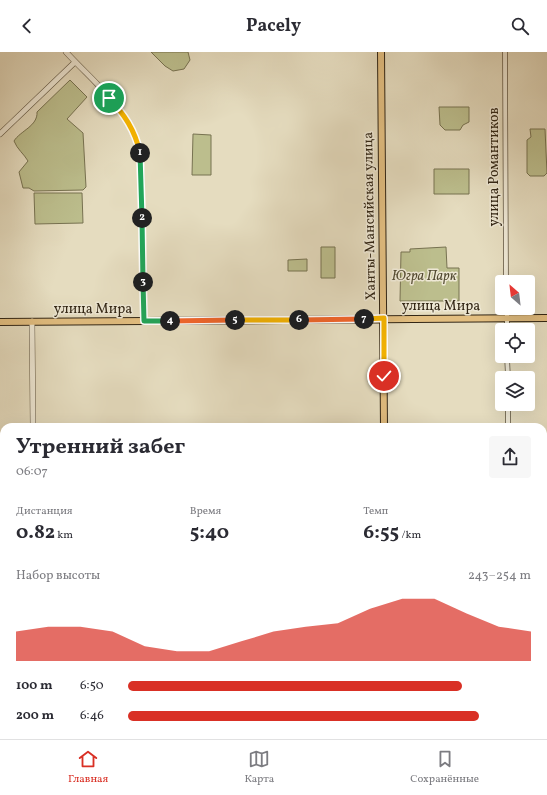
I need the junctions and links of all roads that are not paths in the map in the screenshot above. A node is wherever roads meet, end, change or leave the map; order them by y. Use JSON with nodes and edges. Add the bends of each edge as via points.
{"nodes":[{"id":1,"x":66,"y":52,"type":"edge"},
{"id":2,"x":381,"y":52,"type":"edge"},
{"id":3,"x":505,"y":52,"type":"edge"},
{"id":4,"x":75,"y":62,"type":"junction"},
{"id":5,"x":0,"y":134,"type":"edge"},
{"id":6,"x":506,"y":275,"type":"edge"},
{"id":7,"x":384,"y":318,"type":"junction"},
{"id":8,"x":507,"y":318,"type":"junction"},
{"id":9,"x":547,"y":318,"type":"edge"},
{"id":10,"x":144,"y":321,"type":"junction"},
{"id":11,"x":0,"y":322,"type":"edge"},
{"id":12,"x":32,"y":322,"type":"junction"},
{"id":13,"x":507,"y":323,"type":"edge"},
{"id":14,"x":508,"y":411,"type":"edge"},
{"id":15,"x":33,"y":423,"type":"edge"},
{"id":16,"x":384,"y":423,"type":"edge"},
{"id":17,"x":508,"y":423,"type":"edge"}],
"edges":[{"from":1,"to":4,"type":"street"},
{"from":2,"to":7,"type":"main road","name":"Ханты-Мансийская улица"},
{"from":3,"to":6,"type":"street","name":"улица Романтиков"},
{"from":4,"to":5,"type":"street"},
{"from":4,"to":10,"type":"street","via":[[119,109],[129,122],[137,141],[141,165]]},
{"from":7,"to":8,"type":"main road","name":"улица Мира"},
{"from":7,"to":10,"type":"main road","name":"улица Мира"},
{"from":7,"to":16,"type":"main road","name":"Ханты-Мансийская улица"},
{"from":8,"to":9,"type":"main road","name":"улица Мира"},
{"from":8,"to":13,"type":"street"},
{"from":10,"to":12,"type":"main road","name":"улица Мира"},
{"from":11,"to":12,"type":"main road","name":"улица Мира"},
{"from":12,"to":15,"type":"street"},
{"from":14,"to":17,"type":"street"}]}
